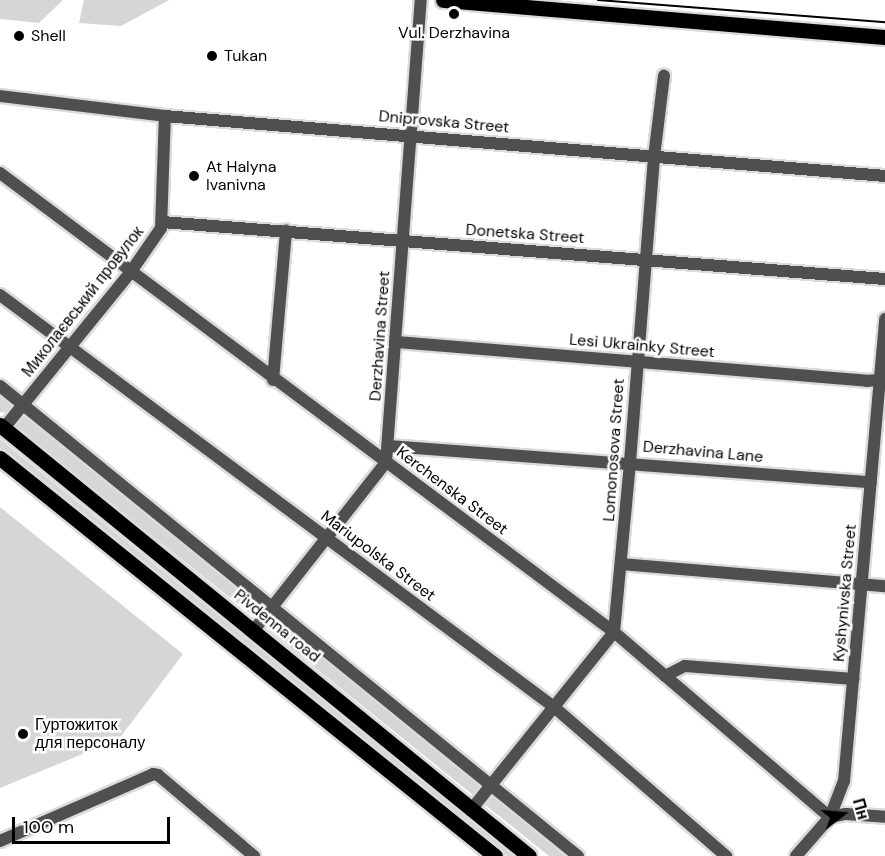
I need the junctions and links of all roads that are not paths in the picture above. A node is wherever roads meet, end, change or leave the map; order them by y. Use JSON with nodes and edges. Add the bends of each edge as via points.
{"nodes":[{"id":1,"x":421,"y":0,"type":"edge"},
{"id":2,"x":443,"y":0,"type":"edge"},
{"id":3,"x":885,"y":37,"type":"edge"},
{"id":4,"x":664,"y":76,"type":"dead end"},
{"id":5,"x":0,"y":96,"type":"edge"},
{"id":6,"x":165,"y":116,"type":"junction"},
{"id":7,"x":411,"y":136,"type":"junction"},
{"id":8,"x":654,"y":157,"type":"junction"},
{"id":9,"x":0,"y":173,"type":"edge"},
{"id":10,"x":885,"y":176,"type":"edge"},
{"id":11,"x":162,"y":222,"type":"junction"},
{"id":12,"x":286,"y":231,"type":"junction"},
{"id":13,"x":404,"y":242,"type":"junction"},
{"id":14,"x":647,"y":261,"type":"junction"},
{"id":15,"x":130,"y":273,"type":"junction"},
{"id":16,"x":885,"y":279,"type":"edge"},
{"id":17,"x":0,"y":295,"type":"edge"},
{"id":18,"x":885,"y":319,"type":"edge"},
{"id":19,"x":397,"y":342,"type":"junction"},
{"id":20,"x":70,"y":348,"type":"junction"},
{"id":21,"x":637,"y":362,"type":"junction"},
{"id":22,"x":882,"y":379,"type":"edge"},
{"id":23,"x":273,"y":380,"type":"junction"},
{"id":24,"x":0,"y":386,"type":"edge"},
{"id":25,"x":23,"y":404,"type":"junction"},
{"id":26,"x":2,"y":426,"type":"edge"},
{"id":27,"x":388,"y":446,"type":"junction"},
{"id":28,"x":0,"y":458,"type":"edge"},
{"id":29,"x":386,"y":462,"type":"junction"},
{"id":30,"x":630,"y":462,"type":"junction"},
{"id":31,"x":871,"y":482,"type":"junction"},
{"id":32,"x":327,"y":539,"type":"junction"},
{"id":33,"x":621,"y":564,"type":"junction"},
{"id":34,"x":862,"y":584,"type":"junction"},
{"id":35,"x":885,"y":586,"type":"edge"},
{"id":36,"x":272,"y":609,"type":"junction"},
{"id":37,"x":255,"y":630,"type":"junction"},
{"id":38,"x":614,"y":632,"type":"junction"},
{"id":39,"x":665,"y":676,"type":"junction"},
{"id":40,"x":854,"y":679,"type":"junction"},
{"id":41,"x":554,"y":707,"type":"junction"},
{"id":42,"x":493,"y":785,"type":"junction"},
{"id":43,"x":471,"y":810,"type":"junction"},
{"id":44,"x":830,"y":817,"type":"junction"},
{"id":45,"x":885,"y":817,"type":"edge"},
{"id":46,"x":0,"y":841,"type":"edge"},
{"id":47,"x":254,"y":856,"type":"edge"},
{"id":48,"x":495,"y":856,"type":"edge"},
{"id":49,"x":530,"y":856,"type":"edge"},
{"id":50,"x":578,"y":856,"type":"edge"},
{"id":51,"x":726,"y":856,"type":"edge"},
{"id":52,"x":796,"y":856,"type":"edge"}],
"edges":[{"from":1,"to":7,"type":"street","name":"Derzhavina Street"},
{"from":2,"to":3,"type":"main road"},
{"from":4,"to":8,"type":"street","name":"Lomonosova Street"},
{"from":5,"to":6,"type":"street","name":"Dniprovska Street"},
{"from":6,"to":7,"type":"street","name":"Dniprovska Street"},
{"from":6,"to":11,"type":"street","name":"Миколаєвський провулок"},
{"from":7,"to":8,"type":"street","name":"Dniprovska Street"},
{"from":7,"to":13,"type":"street","name":"Derzhavina Street"},
{"from":8,"to":10,"type":"street","name":"Dniprovska Street"},
{"from":8,"to":14,"type":"street","name":"Lomonosova Street"},
{"from":9,"to":15,"type":"street","name":"Kerchenska Street"},
{"from":11,"to":12,"type":"street","name":"Donetska Street"},
{"from":11,"to":15,"type":"street","name":"Миколаєвський провулок","via":[[162,228]]},
{"from":12,"to":13,"type":"street","name":"Donetska Street"},
{"from":12,"to":23,"type":"street"},
{"from":13,"to":14,"type":"street","name":"Donetska Street"},
{"from":13,"to":19,"type":"street","name":"Derzhavina Street"},
{"from":14,"to":16,"type":"street","name":"Donetska Street"},
{"from":14,"to":21,"type":"street","name":"Lomonosova Street"},
{"from":15,"to":20,"type":"street","name":"Миколаєвський провулок"},
{"from":15,"to":23,"type":"street","name":"Kerchenska Street"},
{"from":17,"to":20,"type":"street","name":"Mariupolska Street"},
{"from":18,"to":22,"type":"street","name":"Kyshynivska Street"},
{"from":19,"to":21,"type":"street","name":"Lesi Ukrainky Street"},
{"from":19,"to":27,"type":"street","name":"Derzhavina Street"},
{"from":20,"to":25,"type":"street","name":"Миколаєвський провулок"},
{"from":20,"to":32,"type":"street","name":"Mariupolska Street"},
{"from":21,"to":22,"type":"street","name":"Lesi Ukrainky Street","via":[[867,381]]},
{"from":21,"to":30,"type":"street","name":"Lomonosova Street"},
{"from":22,"to":31,"type":"street","name":"Kyshynivska Street"},
{"from":23,"to":29,"type":"street","name":"Kerchenska Street"},
{"from":24,"to":25,"type":"street"},
{"from":25,"to":26,"type":"street","name":"Миколаєвський провулок"},
{"from":25,"to":36,"type":"street"},
{"from":26,"to":37,"type":"main road","name":"Pivdenna road"},
{"from":27,"to":29,"type":"street","name":"Derzhavina Street"},
{"from":27,"to":30,"type":"street","name":"Derzhavina Lane"},
{"from":28,"to":48,"type":"main road"},
{"from":29,"to":32,"type":"street"},
{"from":29,"to":38,"type":"street","name":"Kerchenska Street"},
{"from":30,"to":31,"type":"street","name":"Derzhavina Lane"},
{"from":30,"to":33,"type":"street","name":"Lomonosova Street"},
{"from":31,"to":34,"type":"street","name":"Kyshynivska Street"},
{"from":32,"to":36,"type":"street"},
{"from":32,"to":41,"type":"street","name":"Mariupolska Street"},
{"from":33,"to":34,"type":"street"},
{"from":33,"to":38,"type":"street","name":"Lomonosova Street"},
{"from":34,"to":35,"type":"street"},
{"from":34,"to":40,"type":"street","name":"Kyshynivska Street"},
{"from":36,"to":37,"type":"street"},
{"from":36,"to":42,"type":"street"},
{"from":37,"to":43,"type":"main road","name":"Pivdenna road"},
{"from":38,"to":39,"type":"street","name":"Kerchenska Street"},
{"from":38,"to":41,"type":"street"},
{"from":39,"to":40,"type":"street","via":[[685,666]]},
{"from":39,"to":44,"type":"street","name":"Kerchenska Street"},
{"from":40,"to":44,"type":"street","name":"Kyshynivska Street","via":[[844,782]]},
{"from":41,"to":42,"type":"street"},
{"from":41,"to":51,"type":"street","name":"Mariupolska Street"},
{"from":42,"to":43,"type":"street"},
{"from":42,"to":50,"type":"street"},
{"from":43,"to":49,"type":"main road","name":"Pivdenna road"},
{"from":44,"to":45,"type":"street"},
{"from":44,"to":52,"type":"street","name":"Kyshynivska Street"},
{"from":46,"to":47,"type":"street","via":[[153,774]]}]}
